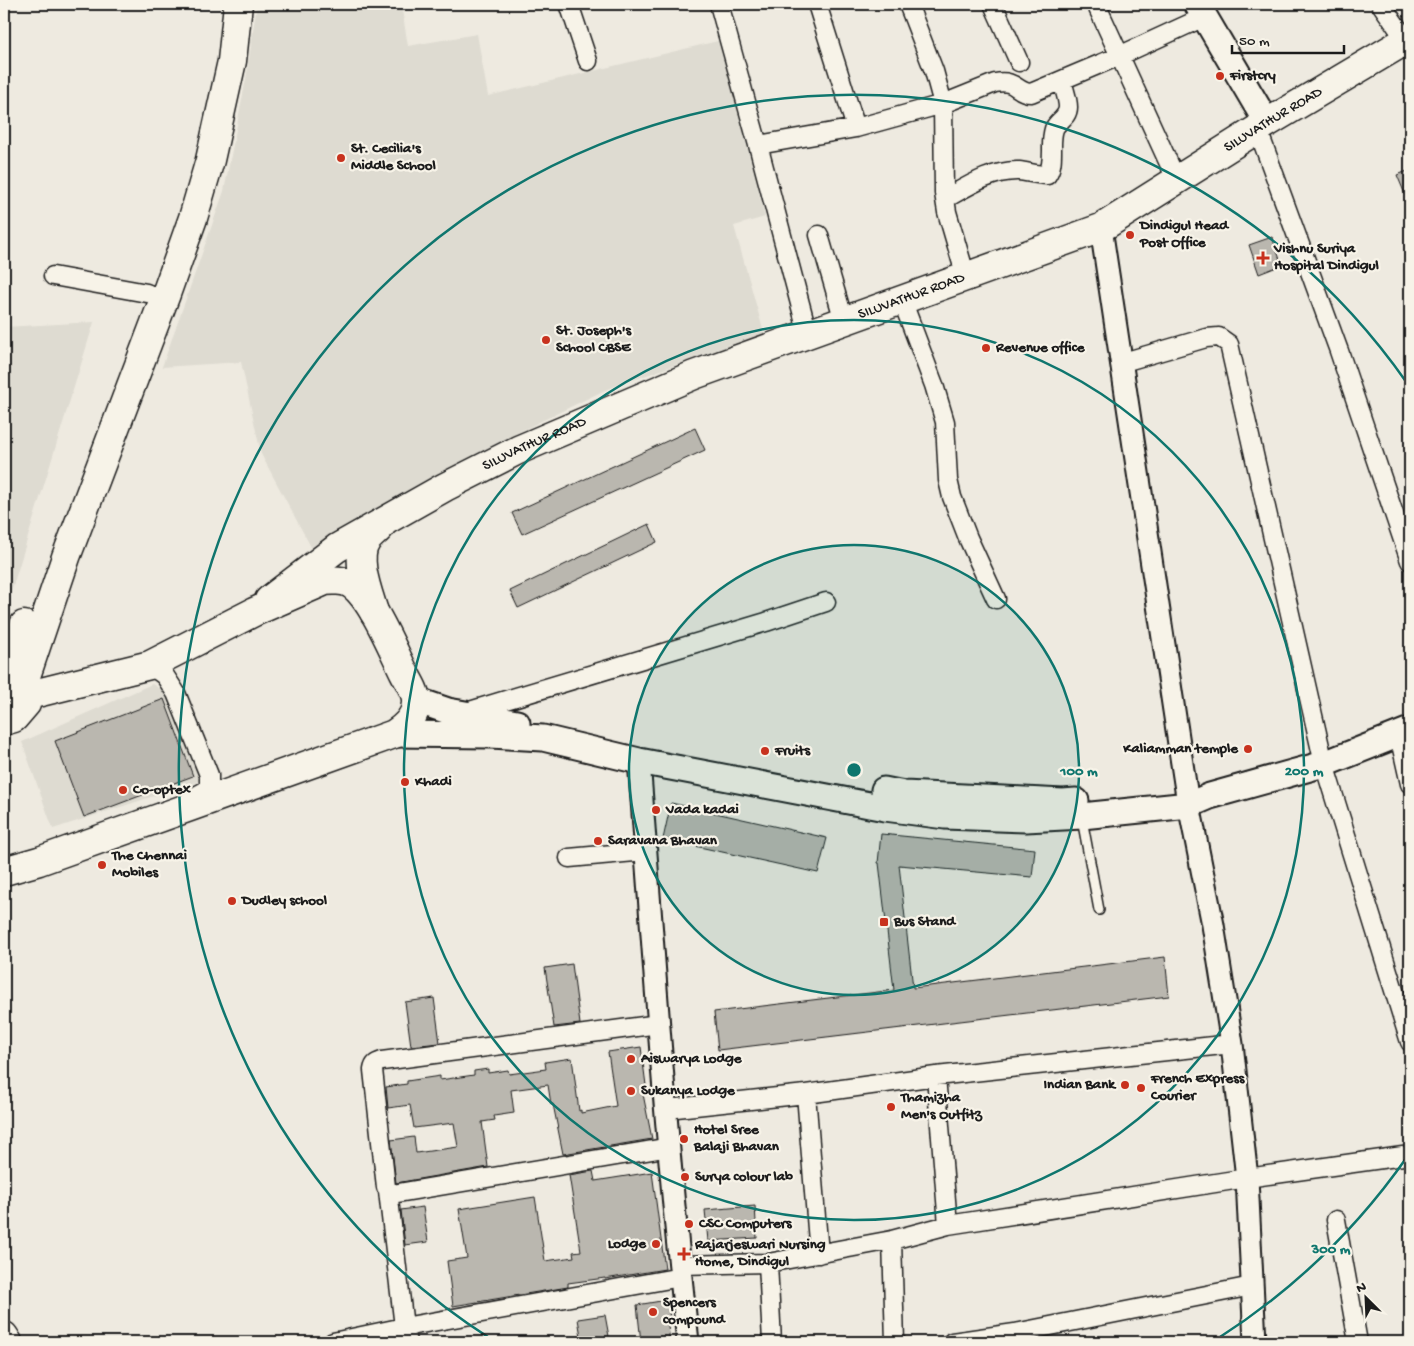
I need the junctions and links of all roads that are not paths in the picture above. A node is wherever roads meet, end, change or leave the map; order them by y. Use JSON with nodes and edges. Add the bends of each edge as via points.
{"nodes":[{"id":1,"x":223,"y":4,"type":"edge"},
{"id":2,"x":238,"y":4,"type":"edge"},
{"id":3,"x":569,"y":4,"type":"edge"},
{"id":4,"x":719,"y":4,"type":"edge"},
{"id":5,"x":817,"y":4,"type":"edge"},
{"id":6,"x":908,"y":4,"type":"edge"},
{"id":7,"x":993,"y":4,"type":"edge"},
{"id":8,"x":1096,"y":4,"type":"edge"},
{"id":9,"x":1381,"y":4,"type":"edge"},
{"id":10,"x":1200,"y":10,"type":"edge"},
{"id":11,"x":1408,"y":39,"type":"edge"},
{"id":12,"x":1119,"y":56,"type":"junction"},
{"id":13,"x":588,"y":61,"type":"dead end"},
{"id":14,"x":1019,"y":62,"type":"dead end"},
{"id":15,"x":1062,"y":80,"type":"junction"},
{"id":16,"x":943,"y":104,"type":"junction"},
{"id":17,"x":1262,"y":126,"type":"junction"},
{"id":18,"x":856,"y":128,"type":"junction"},
{"id":19,"x":758,"y":144,"type":"junction"},
{"id":20,"x":1177,"y":181,"type":"junction"},
{"id":21,"x":945,"y":199,"type":"junction"},
{"id":22,"x":1101,"y":228,"type":"junction"},
{"id":23,"x":820,"y":235,"type":"dead end"},
{"id":24,"x":53,"y":276,"type":"dead end"},
{"id":25,"x":966,"y":277,"type":"junction"},
{"id":26,"x":147,"y":293,"type":"junction"},
{"id":27,"x":902,"y":300,"type":"junction"},
{"id":28,"x":844,"y":321,"type":"junction"},
{"id":29,"x":808,"y":334,"type":"junction"},
{"id":30,"x":1120,"y":363,"type":"junction"},
{"id":31,"x":392,"y":517,"type":"junction"},
{"id":32,"x":1410,"y":560,"type":"edge"},
{"id":33,"x":996,"y":599,"type":"dead end"},
{"id":34,"x":826,"y":602,"type":"dead end"},
{"id":35,"x":254,"y":612,"type":"junction"},
{"id":36,"x":374,"y":613,"type":"junction"},
{"id":37,"x":39,"y":637,"type":"junction"},
{"id":38,"x":150,"y":665,"type":"junction"},
{"id":39,"x":71,"y":685,"type":"junction"},
{"id":40,"x":416,"y":700,"type":"junction"},
{"id":41,"x":11,"y":705,"type":"edge"},
{"id":42,"x":461,"y":714,"type":"junction"},
{"id":43,"x":1404,"y":732,"type":"edge"},
{"id":44,"x":394,"y":734,"type":"junction"},
{"id":45,"x":639,"y":762,"type":"junction"},
{"id":46,"x":1324,"y":764,"type":"junction"},
{"id":47,"x":1410,"y":784,"type":"edge"},
{"id":48,"x":841,"y":791,"type":"junction"},
{"id":49,"x":1195,"y":797,"type":"junction"},
{"id":50,"x":1082,"y":816,"type":"junction"},
{"id":51,"x":116,"y":832,"type":"junction"},
{"id":52,"x":646,"y":851,"type":"junction"},
{"id":53,"x":569,"y":858,"type":"dead end"},
{"id":54,"x":4,"y":871,"type":"edge"},
{"id":55,"x":1099,"y":910,"type":"dead end"},
{"id":56,"x":659,"y":1024,"type":"junction"},
{"id":57,"x":1410,"y":1042,"type":"edge"},
{"id":58,"x":1232,"y":1044,"type":"junction"},
{"id":59,"x":936,"y":1076,"type":"junction"},
{"id":60,"x":806,"y":1094,"type":"junction"},
{"id":61,"x":666,"y":1109,"type":"junction"},
{"id":62,"x":670,"y":1148,"type":"junction"},
{"id":63,"x":1410,"y":1155,"type":"edge"},
{"id":64,"x":1248,"y":1178,"type":"junction"},
{"id":65,"x":388,"y":1191,"type":"junction"},
{"id":66,"x":1336,"y":1220,"type":"dead end"},
{"id":67,"x":948,"y":1225,"type":"junction"},
{"id":68,"x":892,"y":1240,"type":"junction"},
{"id":69,"x":819,"y":1254,"type":"junction"},
{"id":70,"x":768,"y":1263,"type":"junction"},
{"id":71,"x":680,"y":1271,"type":"junction"},
{"id":72,"x":1252,"y":1286,"type":"junction"},
{"id":73,"x":405,"y":1335,"type":"edge"},
{"id":74,"x":4,"y":1336,"type":"edge"},
{"id":75,"x":1016,"y":1337,"type":"edge"},
{"id":76,"x":8,"y":1342,"type":"edge"},
{"id":77,"x":333,"y":1342,"type":"edge"},
{"id":78,"x":688,"y":1342,"type":"edge"},
{"id":79,"x":772,"y":1342,"type":"edge"},
{"id":80,"x":895,"y":1342,"type":"edge"},
{"id":81,"x":952,"y":1342,"type":"edge"},
{"id":82,"x":1255,"y":1342,"type":"edge"},
{"id":83,"x":1358,"y":1342,"type":"edge"}],
"edges":[{"from":1,"to":26,"type":"main road","via":[[210,107],[199,150]]},
{"from":2,"to":37,"type":"main road","via":[[230,70],[193,218]]},
{"from":3,"to":13,"type":"street"},
{"from":4,"to":19,"type":"street"},
{"from":5,"to":18,"type":"street"},
{"from":6,"to":16,"type":"street"},
{"from":7,"to":14,"type":"street"},
{"from":8,"to":12,"type":"street"},
{"from":9,"to":11,"type":"street"},
{"from":10,"to":12,"type":"street"},
{"from":10,"to":17,"type":"main road"},
{"from":11,"to":17,"type":"main road","name":"SILUVATHUR ROAD"},
{"from":12,"to":15,"type":"street"},
{"from":12,"to":20,"type":"street"},
{"from":15,"to":16,"type":"street","via":[[1027,93],[1012,83],[995,83]]},
{"from":15,"to":21,"type":"street","via":[[1068,108],[1052,133],[1051,170],[1047,175],[1001,172]]},
{"from":16,"to":18,"type":"street"},
{"from":16,"to":21,"type":"street"},
{"from":17,"to":20,"type":"main road","name":"SILUVATHUR ROAD"},
{"from":17,"to":32,"type":"street"},
{"from":18,"to":19,"type":"street"},
{"from":19,"to":29,"type":"street"},
{"from":20,"to":22,"type":"main road","name":"SILUVATHUR ROAD"},
{"from":21,"to":25,"type":"street"},
{"from":22,"to":25,"type":"main road","name":"SILUVATHUR ROAD"},
{"from":22,"to":30,"type":"street"},
{"from":23,"to":28,"type":"street"},
{"from":24,"to":26,"type":"street"},
{"from":25,"to":27,"type":"main road","name":"SILUVATHUR ROAD"},
{"from":26,"to":41,"type":"main road","via":[[88,455]]},
{"from":27,"to":28,"type":"main road","name":"SILUVATHUR ROAD"},
{"from":27,"to":33,"type":"street","via":[[945,422],[952,497]]},
{"from":28,"to":29,"type":"main road","name":"SILUVATHUR ROAD"},
{"from":29,"to":31,"type":"main road","name":"SILUVATHUR ROAD","via":[[694,375],[518,450]]},
{"from":30,"to":46,"type":"street","via":[[1206,338],[1218,337],[1228,344]]},
{"from":30,"to":49,"type":"street"},
{"from":31,"to":35,"type":"main road","name":"SILUVATHUR ROAD","via":[[337,548]]},
{"from":31,"to":36,"type":"main road","name":"SILUVATHUR ROAD","via":[[366,540],[361,554]]},
{"from":34,"to":42,"type":"street"},
{"from":35,"to":36,"type":"main road","via":[[324,581],[334,580],[350,584]]},
{"from":35,"to":38,"type":"main road"},
{"from":36,"to":40,"type":"main road"},
{"from":37,"to":39,"type":"main road","via":[[43,666]]},
{"from":37,"to":41,"type":"main road"},
{"from":38,"to":39,"type":"main road"},
{"from":38,"to":51,"type":"street","via":[[165,676],[176,693],[208,774],[209,786],[198,795],[139,818]]},
{"from":39,"to":41,"type":"main road"},
{"from":40,"to":42,"type":"main road"},
{"from":40,"to":44,"type":"main road","via":[[408,724]]},
{"from":42,"to":48,"type":"main road"},
{"from":43,"to":46,"type":"main road"},
{"from":43,"to":47,"type":"street"},
{"from":44,"to":45,"type":"main road","via":[[543,738]]},
{"from":44,"to":51,"type":"main road"},
{"from":45,"to":48,"type":"main road"},
{"from":45,"to":52,"type":"street"},
{"from":46,"to":49,"type":"main road"},
{"from":46,"to":57,"type":"street"},
{"from":48,"to":49,"type":"main road","via":[[1063,802]]},
{"from":48,"to":50,"type":"main road","via":[[885,808],[945,816],[1026,819]]},
{"from":49,"to":50,"type":"main road"},
{"from":49,"to":58,"type":"street"},
{"from":50,"to":55,"type":"lane"},
{"from":51,"to":54,"type":"main road"},
{"from":52,"to":53,"type":"street"},
{"from":52,"to":56,"type":"street"},
{"from":56,"to":61,"type":"street"},
{"from":56,"to":65,"type":"street","via":[[376,1063],[373,1070]]},
{"from":58,"to":59,"type":"street"},
{"from":58,"to":64,"type":"street"},
{"from":59,"to":60,"type":"street"},
{"from":59,"to":67,"type":"street"},
{"from":60,"to":61,"type":"street"},
{"from":60,"to":69,"type":"street"},
{"from":61,"to":62,"type":"street"},
{"from":62,"to":65,"type":"street","via":[[397,1195]]},
{"from":62,"to":71,"type":"street"},
{"from":63,"to":64,"type":"street"},
{"from":64,"to":67,"type":"street"},
{"from":64,"to":72,"type":"street"},
{"from":65,"to":73,"type":"street"},
{"from":66,"to":83,"type":"street"},
{"from":67,"to":68,"type":"street"},
{"from":68,"to":69,"type":"street"},
{"from":68,"to":80,"type":"street"},
{"from":69,"to":70,"type":"street"},
{"from":70,"to":71,"type":"street"},
{"from":70,"to":79,"type":"street"},
{"from":71,"to":73,"type":"street"},
{"from":71,"to":78,"type":"street"},
{"from":72,"to":75,"type":"street"},
{"from":72,"to":82,"type":"street"},
{"from":73,"to":77,"type":"street"},
{"from":74,"to":76,"type":"main road"},
{"from":75,"to":81,"type":"street"}]}
